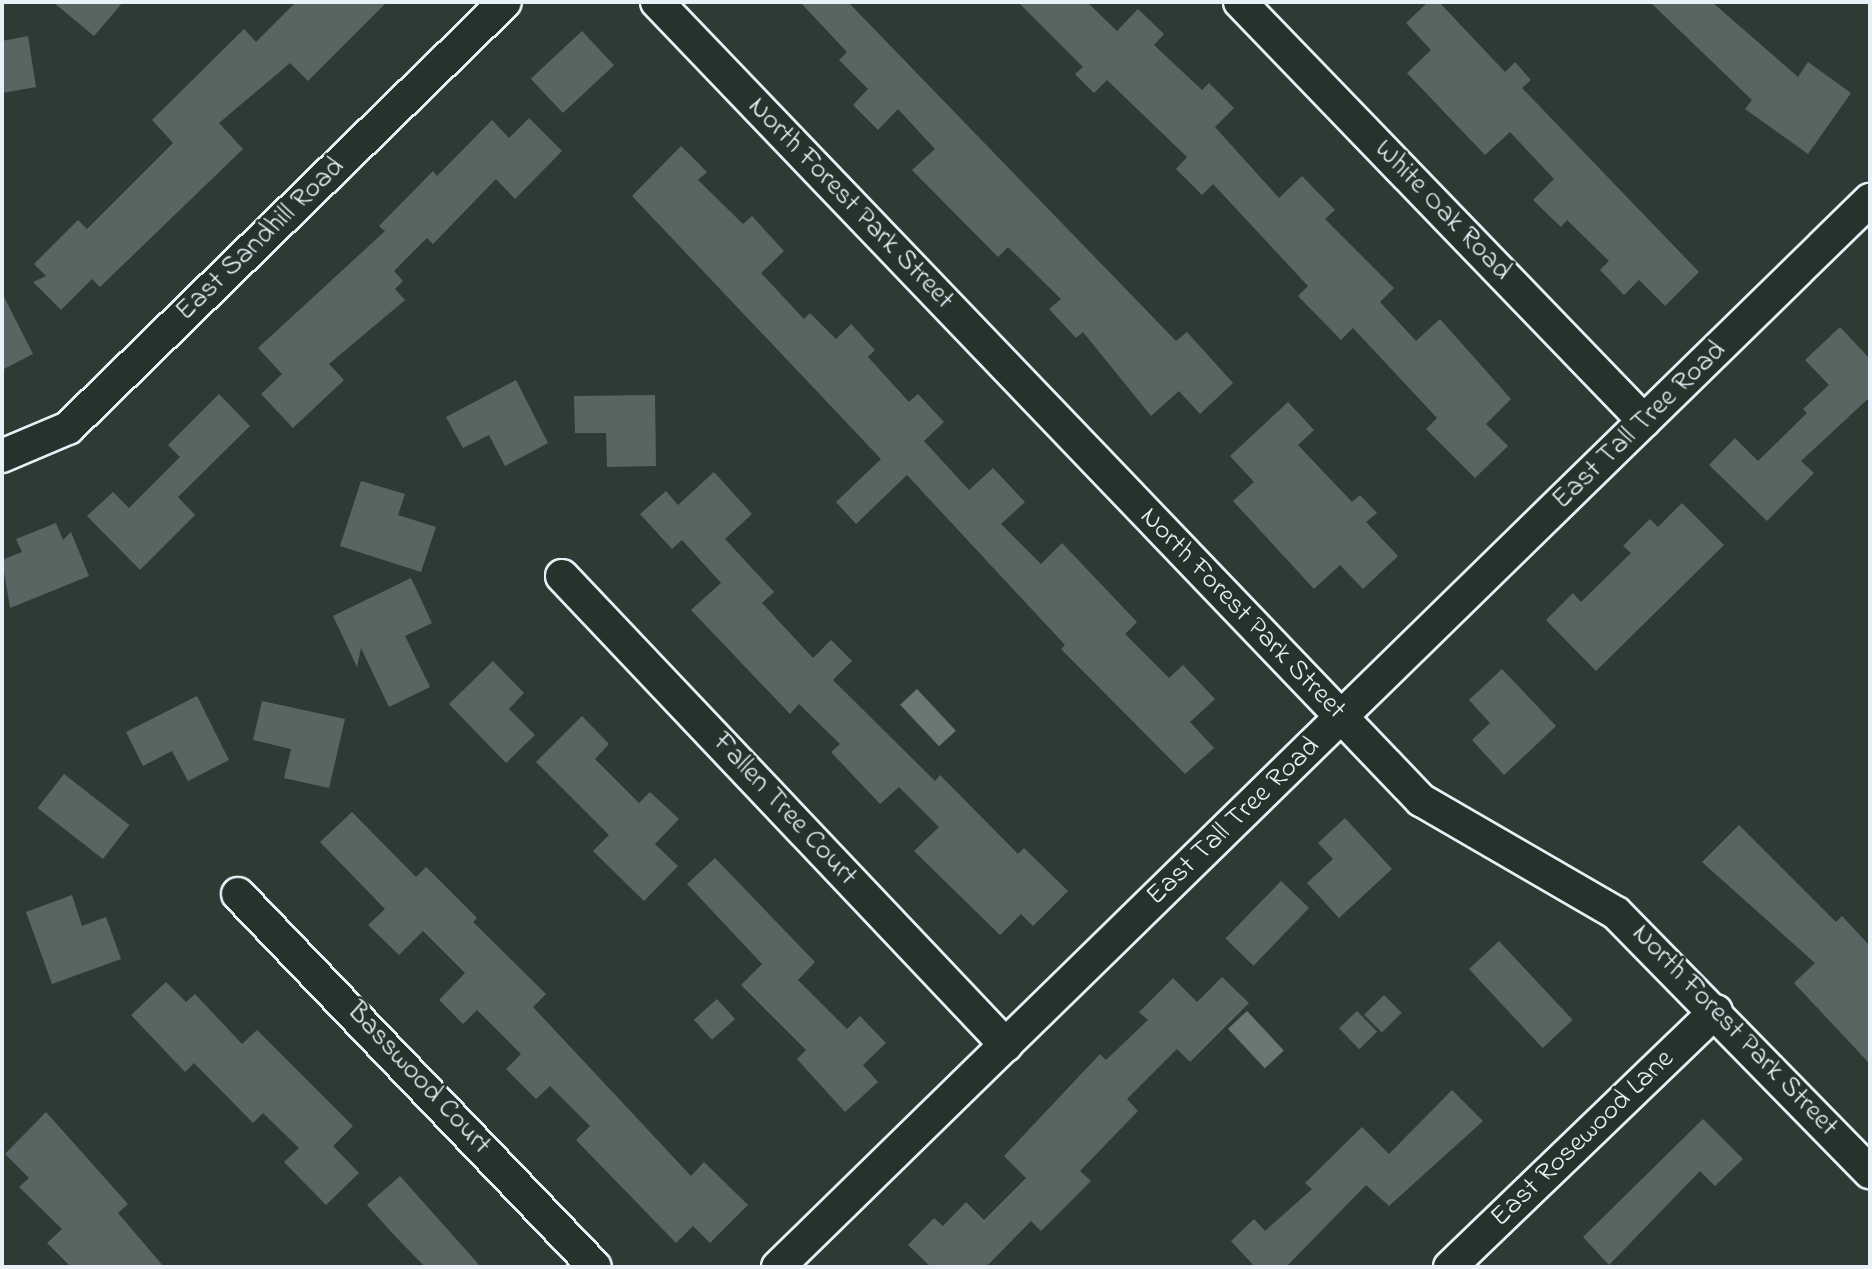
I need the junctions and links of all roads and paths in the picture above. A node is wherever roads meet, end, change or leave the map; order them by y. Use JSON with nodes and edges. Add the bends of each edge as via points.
{"nodes":[{"id":1,"x":505,"y":2,"type":"edge"},
{"id":2,"x":657,"y":2,"type":"edge"},
{"id":3,"x":1240,"y":2,"type":"edge"},
{"id":4,"x":1870,"y":200,"type":"edge"},
{"id":5,"x":1644,"y":421,"type":"junction"},
{"id":6,"x":2,"y":456,"type":"edge"},
{"id":7,"x":562,"y":576,"type":"dead end"},
{"id":8,"x":1341,"y":717,"type":"junction"},
{"id":9,"x":238,"y":894,"type":"dead end"},
{"id":10,"x":1716,"y":1011,"type":"junction"},
{"id":11,"x":1006,"y":1045,"type":"junction"},
{"id":12,"x":1870,"y":1172,"type":"edge"},
{"id":13,"x":595,"y":1267,"type":"edge"},
{"id":14,"x":778,"y":1267,"type":"edge"},
{"id":15,"x":1450,"y":1267,"type":"edge"}],
"edges":[{"from":1,"to":6,"type":"street","name":"East Sandhill Road","via":[[68,428]]},
{"from":2,"to":8,"type":"street","name":"North Forest Park Street"},
{"from":3,"to":5,"type":"street","name":"White Oak Road"},
{"from":4,"to":5,"type":"street","name":"East Tall Tree Road"},
{"from":5,"to":8,"type":"street","name":"East Tall Tree Road"},
{"from":7,"to":11,"type":"street","name":"Fallen Tree Court"},
{"from":8,"to":10,"type":"street","name":"North Forest Park Street","via":[[1421,800],[1616,913]]},
{"from":8,"to":11,"type":"street","name":"East Tall Tree Road"},
{"from":9,"to":13,"type":"street","name":"Basswood Court"},
{"from":10,"to":12,"type":"street","name":"North Forest Park Street"},
{"from":10,"to":15,"type":"street","name":"East Rosewood Lane"},
{"from":11,"to":14,"type":"street","name":"East Tall Tree Road"}]}
